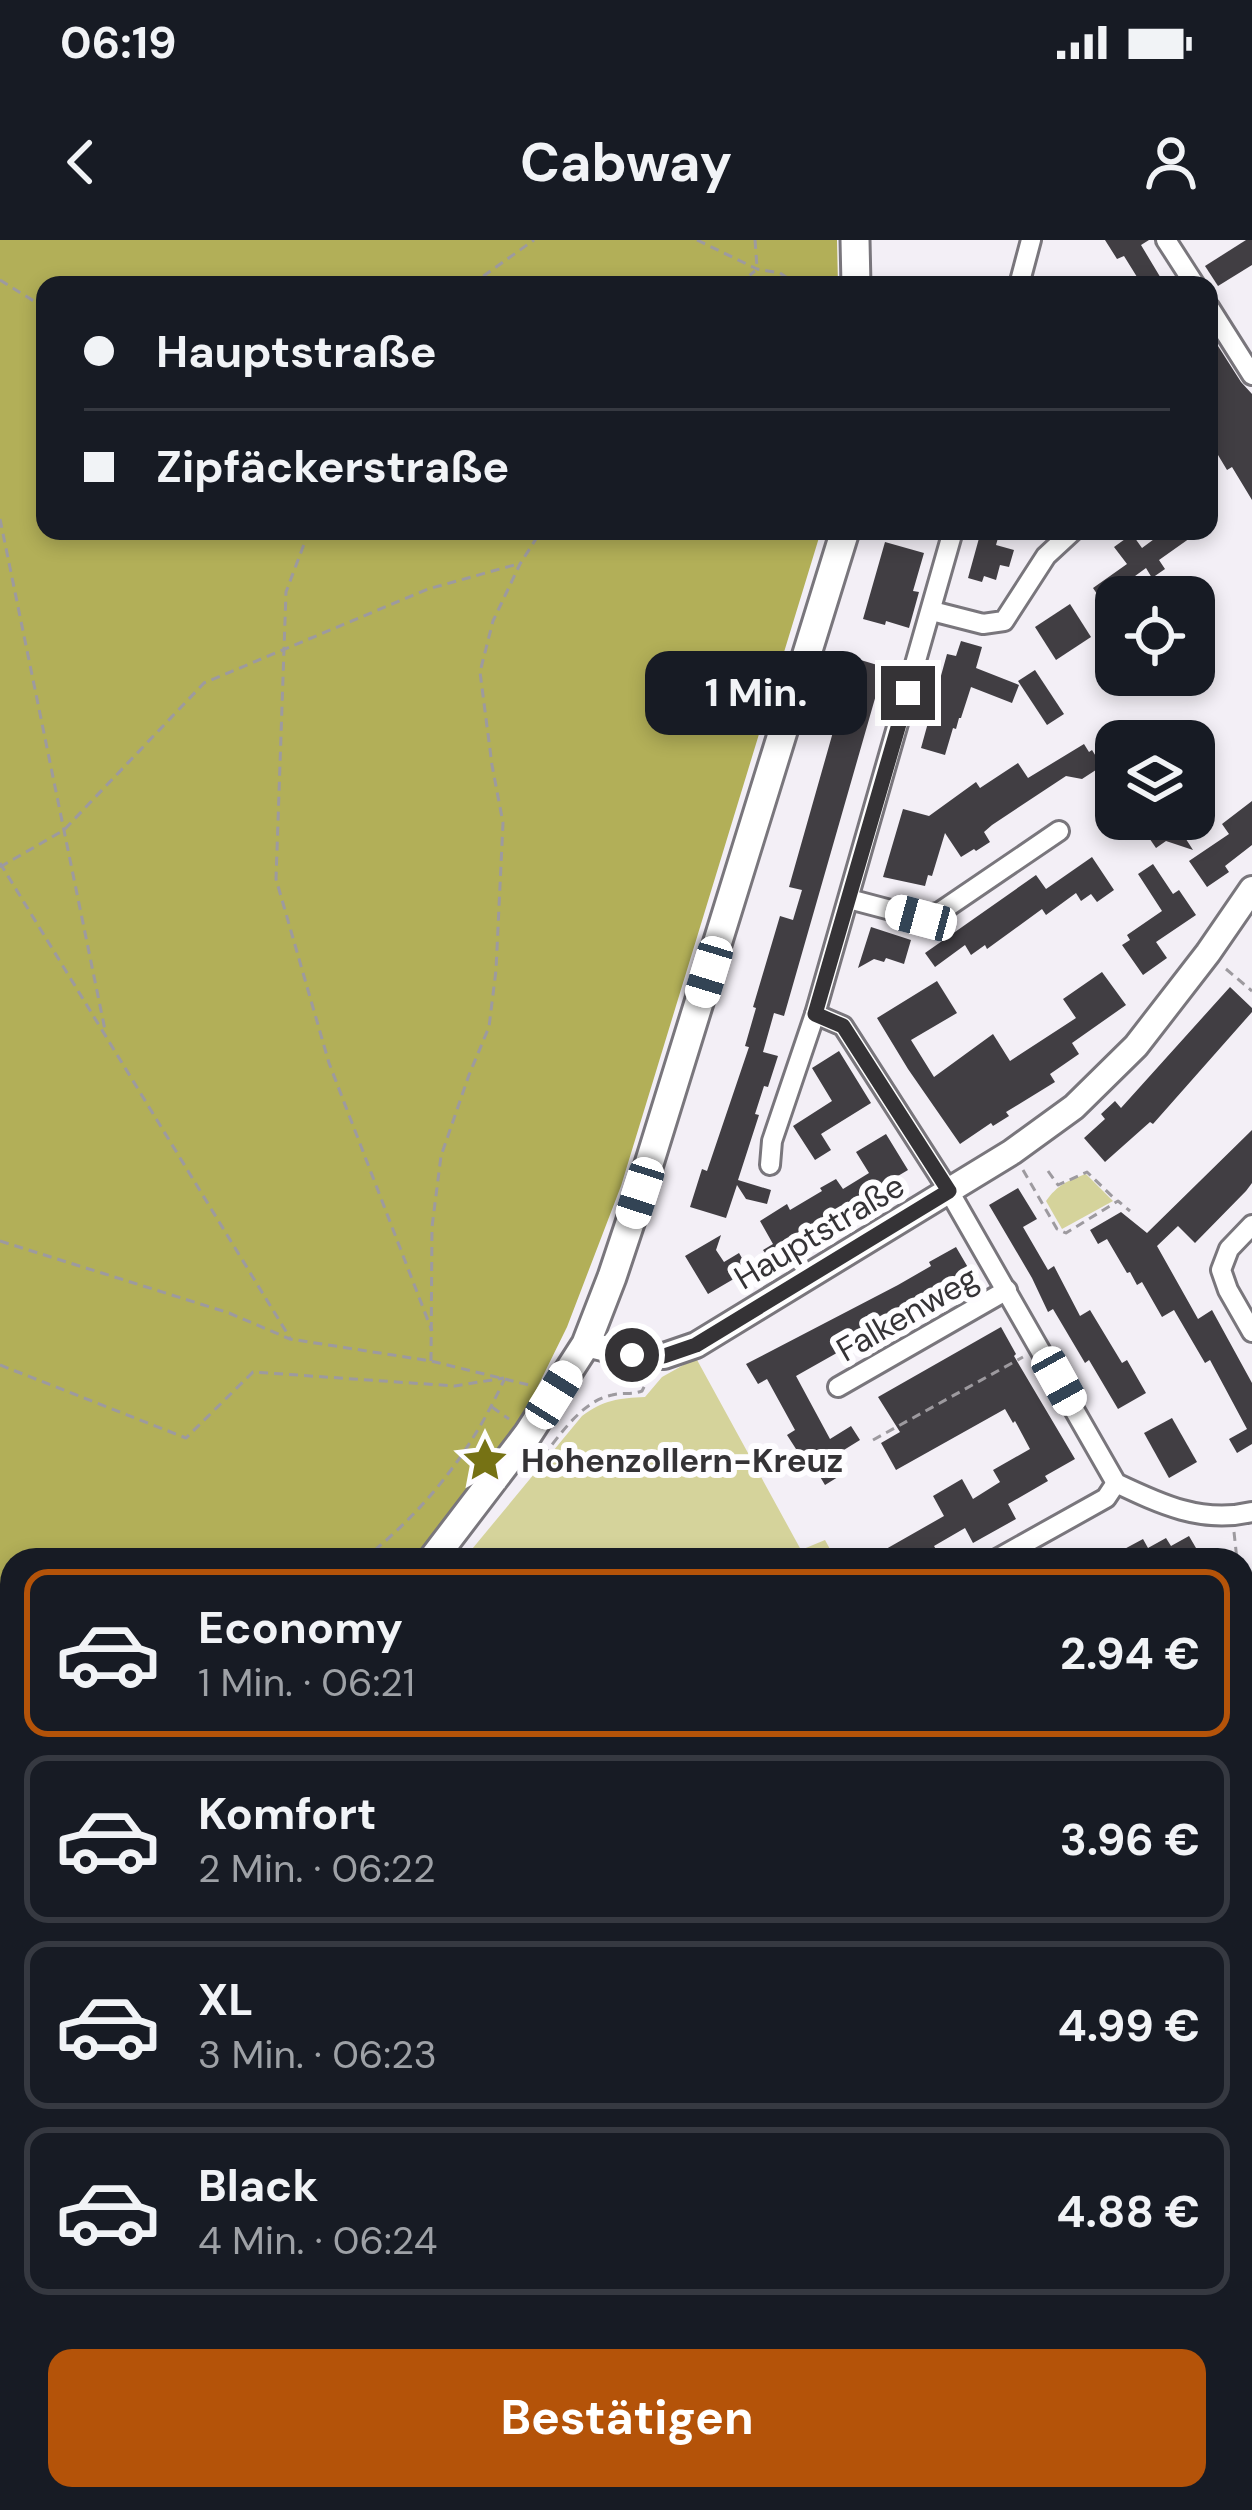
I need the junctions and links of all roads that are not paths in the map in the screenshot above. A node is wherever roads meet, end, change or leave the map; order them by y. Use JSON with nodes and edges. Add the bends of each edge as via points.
{"nodes":[{"id":1,"x":855,"y":240,"type":"edge"},
{"id":2,"x":1030,"y":240,"type":"edge"},
{"id":3,"x":1166,"y":240,"type":"edge"},
{"id":4,"x":856,"y":276,"type":"edge"},
{"id":5,"x":1021,"y":276,"type":"edge"},
{"id":6,"x":1189,"y":276,"type":"edge"},
{"id":7,"x":1218,"y":321,"type":"edge"},
{"id":8,"x":1252,"y":375,"type":"edge"},
{"id":9,"x":842,"y":540,"type":"edge"},
{"id":10,"x":951,"y":540,"type":"edge"},
{"id":11,"x":1063,"y":540,"type":"edge"},
{"id":12,"x":932,"y":610,"type":"junction"},
{"id":13,"x":1059,"y":831,"type":"dead end"},
{"id":14,"x":1252,"y":889,"type":"edge"},
{"id":15,"x":849,"y":899,"type":"junction"},
{"id":16,"x":815,"y":1014,"type":"junction"},
{"id":17,"x":770,"y":1165,"type":"dead end"},
{"id":18,"x":949,"y":1191,"type":"junction"},
{"id":19,"x":1252,"y":1225,"type":"edge"},
{"id":20,"x":1007,"y":1290,"type":"junction"},
{"id":21,"x":1252,"y":1331,"type":"edge"},
{"id":22,"x":586,"y":1344,"type":"junction"},
{"id":23,"x":838,"y":1387,"type":"dead end"},
{"id":24,"x":1116,"y":1483,"type":"junction"},
{"id":25,"x":1243,"y":1514,"type":"edge"},
{"id":26,"x":441,"y":1548,"type":"edge"},
{"id":27,"x":1016,"y":1548,"type":"edge"}],
"edges":[{"from":1,"to":4,"type":"main road"},
{"from":2,"to":5,"type":"street"},
{"from":3,"to":6,"type":"street"},
{"from":7,"to":8,"type":"street"},
{"from":9,"to":22,"type":"main road"},
{"from":10,"to":12,"type":"street"},
{"from":11,"to":12,"type":"street","via":[[1004,622]]},
{"from":12,"to":15,"type":"street"},
{"from":13,"to":15,"type":"street","via":[[940,912],[921,918]]},
{"from":14,"to":18,"type":"street","name":"Hauptstraße","via":[[1120,1062],[1074,1107]]},
{"from":15,"to":16,"type":"street"},
{"from":16,"to":17,"type":"street"},
{"from":16,"to":18,"type":"street","via":[[843,1026]]},
{"from":18,"to":20,"type":"street"},
{"from":18,"to":22,"type":"street","name":"Hauptstraße","via":[[696,1345],[651,1356]]},
{"from":19,"to":21,"type":"street","via":[[1221,1270]]},
{"from":20,"to":23,"type":"street","name":"Falkenweg"},
{"from":20,"to":24,"type":"street"},
{"from":22,"to":26,"type":"main road"},
{"from":24,"to":25,"type":"street","via":[[1198,1515]]},
{"from":24,"to":27,"type":"street","via":[[1106,1498]]}]}
